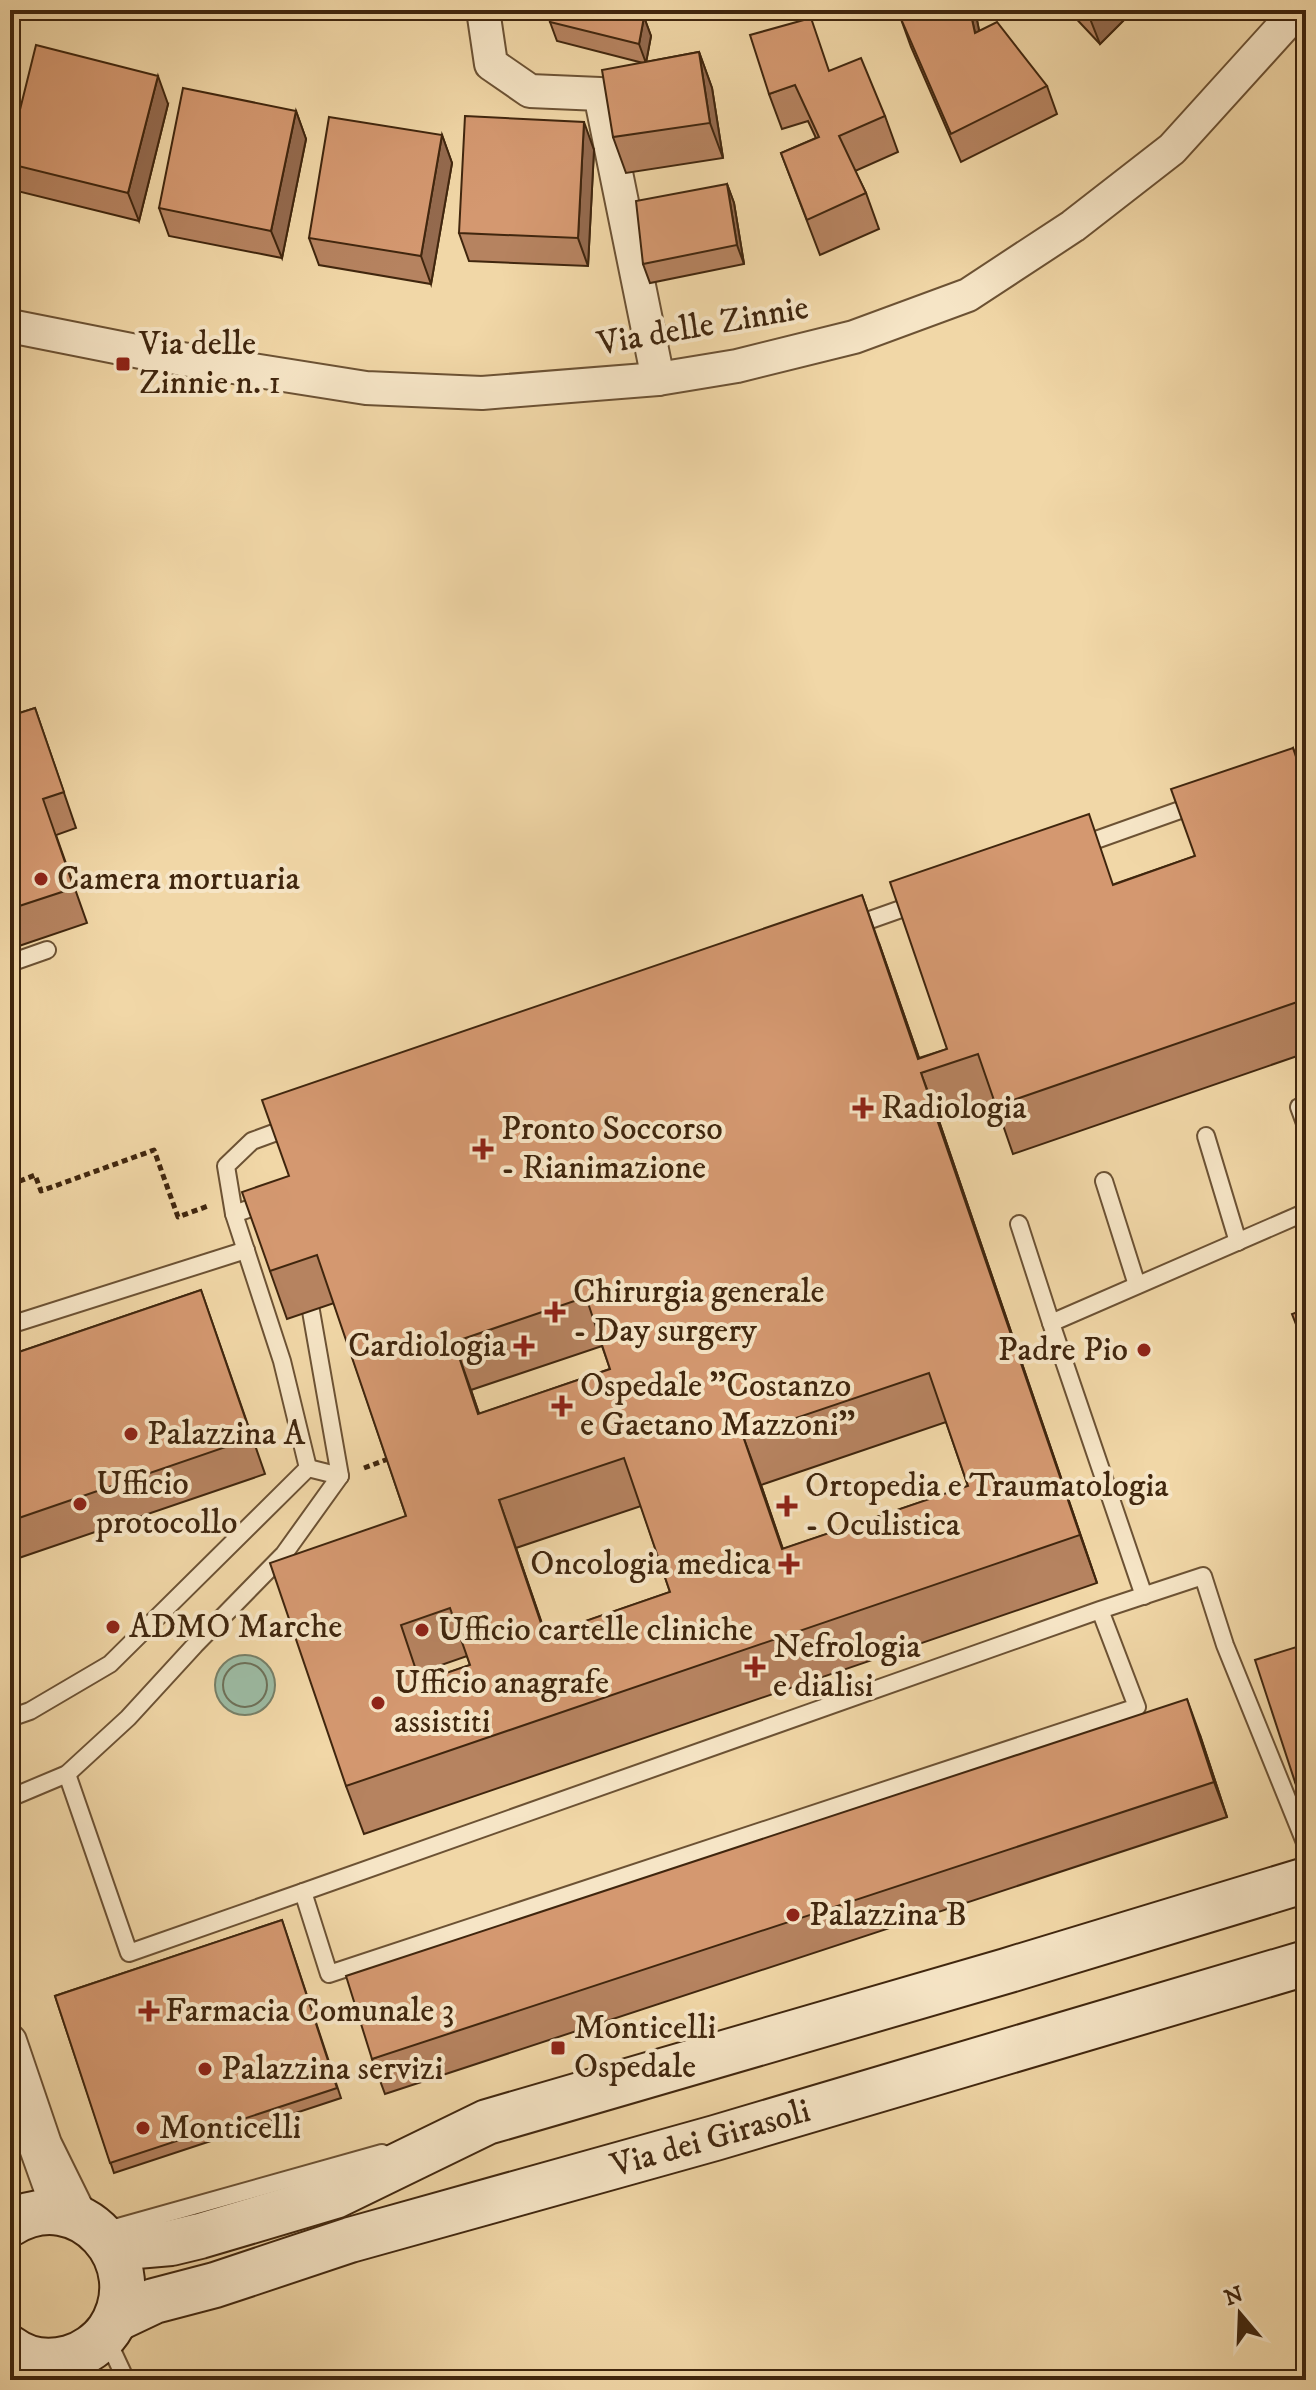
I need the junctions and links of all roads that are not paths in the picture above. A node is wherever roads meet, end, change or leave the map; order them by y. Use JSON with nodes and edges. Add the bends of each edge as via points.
{"nodes":[{"id":1,"x":483,"y":10,"type":"edge"},
{"id":2,"x":1298,"y":10,"type":"edge"},
{"id":3,"x":10,"y":326,"type":"edge"},
{"id":4,"x":658,"y":379,"type":"junction"},
{"id":5,"x":1215,"y":799,"type":"edge"},
{"id":6,"x":1064,"y":851,"type":"edge"},
{"id":7,"x":929,"y":900,"type":"edge"},
{"id":8,"x":838,"y":932,"type":"edge"},
{"id":9,"x":47,"y":950,"type":"dead end"},
{"id":10,"x":10,"y":963,"type":"edge"},
{"id":11,"x":1299,"y":1107,"type":"dead end"},
{"id":12,"x":312,"y":1119,"type":"edge"},
{"id":13,"x":1306,"y":1126,"type":"edge"},
{"id":14,"x":1206,"y":1136,"type":"dead end"},
{"id":15,"x":1104,"y":1181,"type":"dead end"},
{"id":16,"x":233,"y":1206,"type":"junction"},
{"id":17,"x":276,"y":1211,"type":"edge"},
{"id":18,"x":1306,"y":1212,"type":"edge"},
{"id":19,"x":1019,"y":1224,"type":"dead end"},
{"id":20,"x":1238,"y":1242,"type":"junction"},
{"id":21,"x":246,"y":1250,"type":"junction"},
{"id":22,"x":1137,"y":1285,"type":"junction"},
{"id":23,"x":311,"y":1311,"type":"dead end"},
{"id":24,"x":1051,"y":1323,"type":"junction"},
{"id":25,"x":10,"y":1325,"type":"edge"},
{"id":26,"x":308,"y":1468,"type":"junction"},
{"id":27,"x":340,"y":1476,"type":"junction"},
{"id":28,"x":1144,"y":1596,"type":"junction"},
{"id":29,"x":1100,"y":1610,"type":"junction"},
{"id":30,"x":10,"y":1718,"type":"edge"},
{"id":31,"x":67,"y":1774,"type":"junction"},
{"id":32,"x":10,"y":1798,"type":"edge"},
{"id":33,"x":1306,"y":1845,"type":"edge"},
{"id":34,"x":1306,"y":1880,"type":"edge"},
{"id":35,"x":303,"y":1892,"type":"junction"},
{"id":36,"x":1306,"y":1963,"type":"edge"},
{"id":37,"x":10,"y":2041,"type":"edge"},
{"id":38,"x":10,"y":2099,"type":"edge"},
{"id":39,"x":71,"y":2228,"type":"edge"},
{"id":40,"x":111,"y":2327,"type":"junction"},
{"id":41,"x":13,"y":2353,"type":"edge"},
{"id":42,"x":126,"y":2380,"type":"edge"}],
"edges":[{"from":1,"to":4,"type":"street","via":[[491,64],[530,91],[600,94]]},
{"from":2,"to":4,"type":"street","name":"Via delle Zinnie","via":[[1172,149],[1073,226],[968,295],[854,337]]},
{"from":3,"to":4,"type":"street","name":"Via delle Zinnie","via":[[366,388],[482,393]]},
{"from":5,"to":6,"type":"lane"},
{"from":7,"to":8,"type":"lane"},
{"from":9,"to":10,"type":"lane"},
{"from":11,"to":13,"type":"lane"},
{"from":12,"to":16,"type":"lane","via":[[252,1141],[226,1166]]},
{"from":14,"to":20,"type":"lane"},
{"from":15,"to":22,"type":"lane"},
{"from":16,"to":17,"type":"lane","via":[[272,1200]]},
{"from":16,"to":21,"type":"lane"},
{"from":18,"to":20,"type":"lane"},
{"from":19,"to":24,"type":"lane"},
{"from":20,"to":22,"type":"lane"},
{"from":21,"to":25,"type":"lane"},
{"from":21,"to":26,"type":"lane","via":[[282,1361]]},
{"from":22,"to":24,"type":"lane"},
{"from":23,"to":27,"type":"lane"},
{"from":24,"to":28,"type":"lane"},
{"from":26,"to":27,"type":"lane"},
{"from":26,"to":30,"type":"lane","via":[[110,1664]]},
{"from":27,"to":31,"type":"lane","via":[[284,1554],[128,1718]]},
{"from":28,"to":29,"type":"lane"},
{"from":28,"to":33,"type":"lane","via":[[1203,1576],[1225,1645]]},
{"from":29,"to":35,"type":"lane"},
{"from":29,"to":35,"type":"lane","via":[[1137,1707],[329,1974]]},
{"from":31,"to":32,"type":"lane"},
{"from":31,"to":35,"type":"lane","via":[[129,1953]]},
{"from":34,"to":39,"type":"main road","via":[[487,2122],[335,2196],[200,2236],[171,2243]]},
{"from":36,"to":40,"type":"main road","name":"Via dei Girasoli","via":[[350,2240],[154,2301]]},
{"from":37,"to":39,"type":"street"},
{"from":38,"to":39,"type":"lane"},
{"from":39,"to":40,"type":"main road","via":[[120,2265],[122,2302]]},
{"from":40,"to":41,"type":"main road","name":"Via dei Girasoli","via":[[83,2352],[55,2361]]},
{"from":40,"to":42,"type":"lane"}]}
